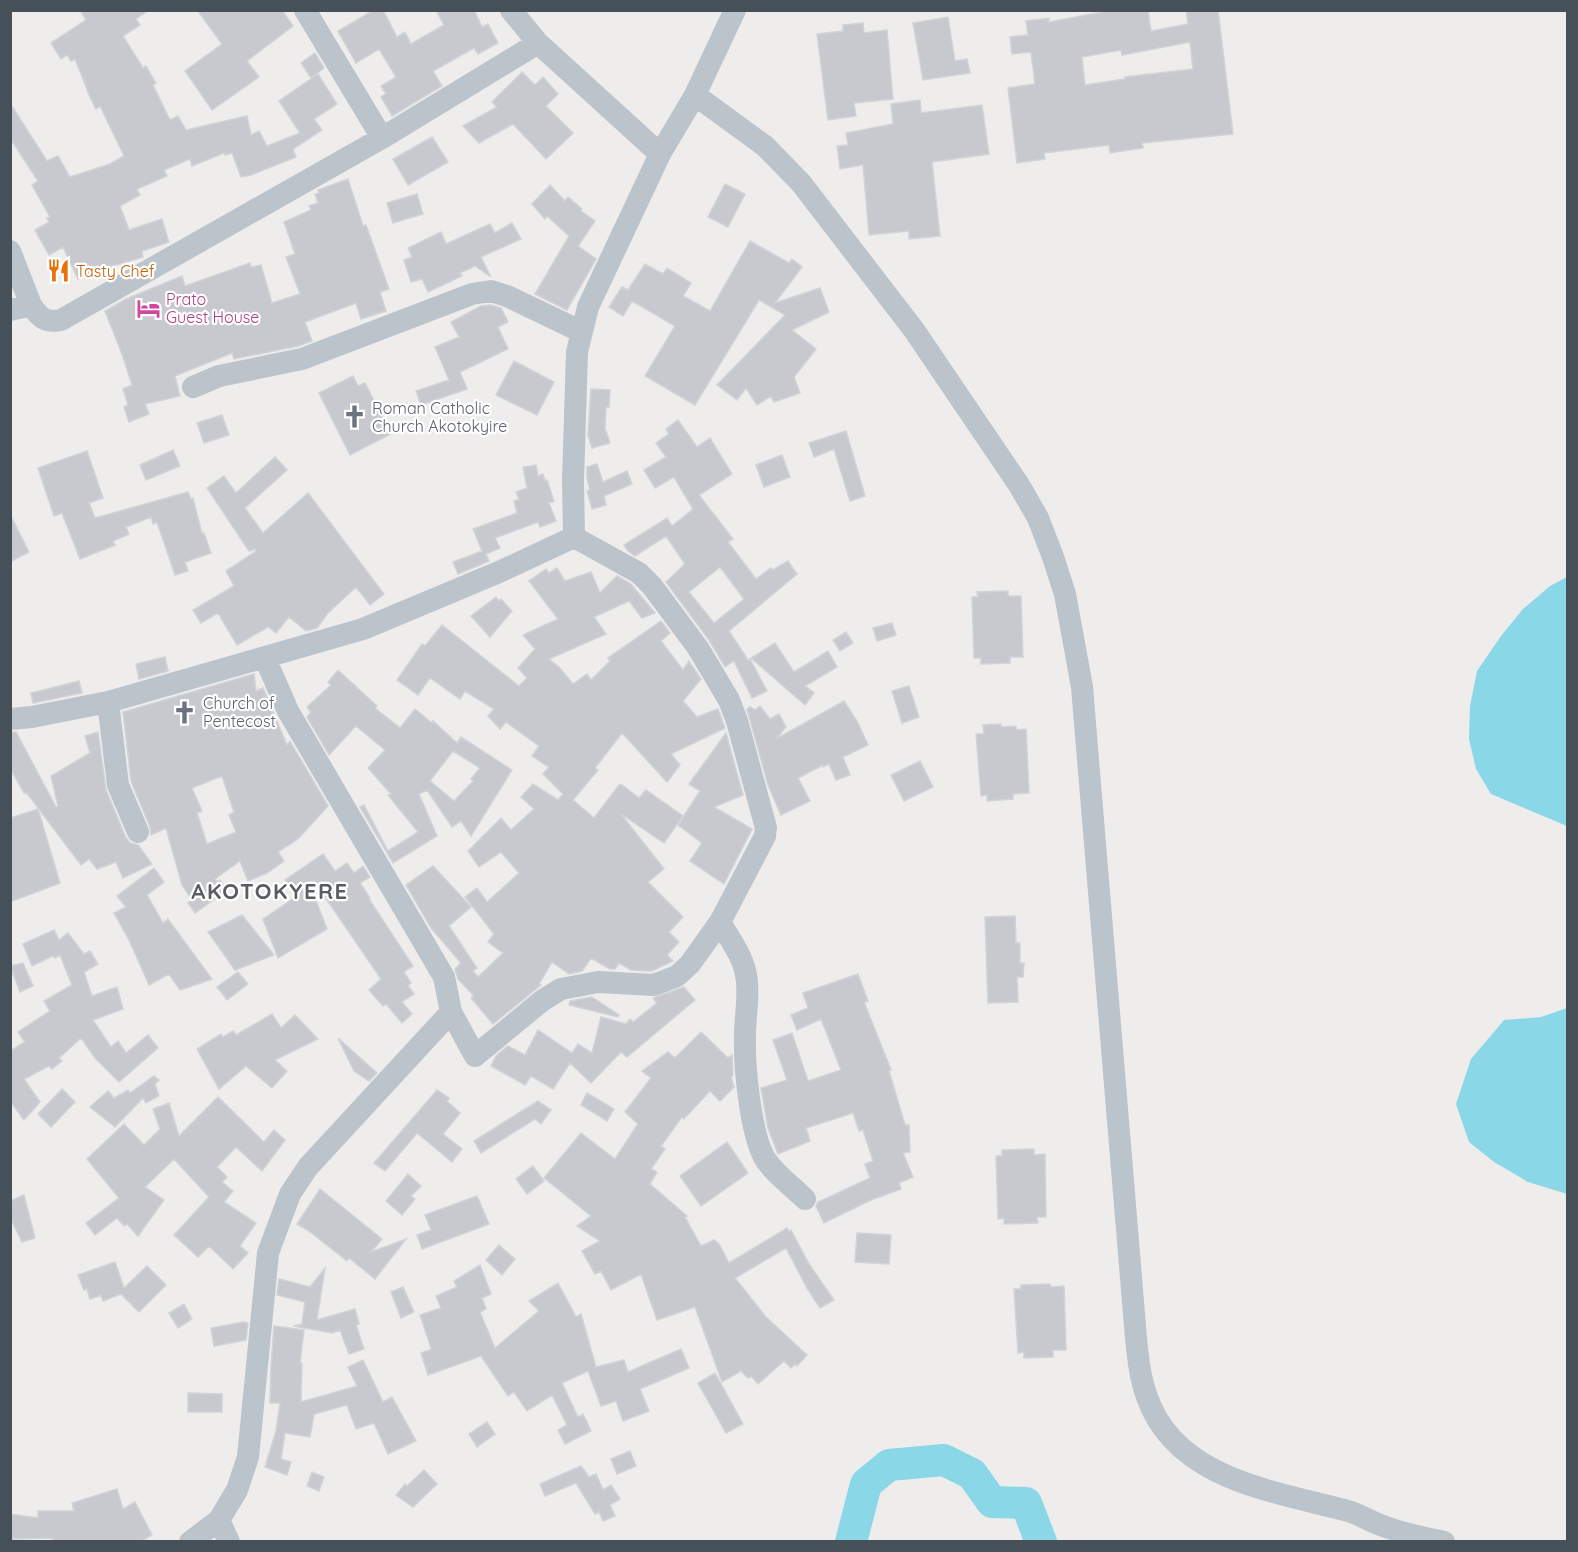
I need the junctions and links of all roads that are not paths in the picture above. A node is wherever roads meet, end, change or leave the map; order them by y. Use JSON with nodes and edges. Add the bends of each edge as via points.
{"nodes":[{"id":1,"x":305,"y":10,"type":"edge"},
{"id":2,"x":510,"y":10,"type":"edge"},
{"id":3,"x":735,"y":10,"type":"edge"},
{"id":4,"x":538,"y":43,"type":"junction"},
{"id":5,"x":695,"y":95,"type":"junction"},
{"id":6,"x":382,"y":138,"type":"junction"},
{"id":7,"x":660,"y":154,"type":"junction"},
{"id":8,"x":10,"y":251,"type":"edge"},
{"id":9,"x":21,"y":307,"type":"edge"},
{"id":10,"x":582,"y":333,"type":"junction"},
{"id":11,"x":193,"y":387,"type":"dead end"},
{"id":12,"x":574,"y":537,"type":"junction"},
{"id":13,"x":265,"y":658,"type":"junction"},
{"id":14,"x":108,"y":702,"type":"junction"},
{"id":15,"x":10,"y":718,"type":"edge"},
{"id":16,"x":138,"y":832,"type":"dead end"},
{"id":17,"x":720,"y":922,"type":"junction"},
{"id":18,"x":451,"y":1011,"type":"junction"},
{"id":19,"x":805,"y":1199,"type":"dead end"},
{"id":20,"x":219,"y":1520,"type":"junction"},
{"id":21,"x":190,"y":1542,"type":"edge"},
{"id":22,"x":229,"y":1542,"type":"edge"},
{"id":23,"x":1444,"y":1542,"type":"edge"}],
"edges":[{"from":1,"to":6,"type":"street"},
{"from":2,"to":4,"type":"street"},
{"from":3,"to":5,"type":"street"},
{"from":4,"to":6,"type":"street"},
{"from":4,"to":7,"type":"street"},
{"from":5,"to":7,"type":"street"},
{"from":5,"to":23,"type":"street","via":[[765,146],[801,183],[849,244],[914,330],[1019,485],[1038,518],[1053,557],[1065,594],[1082,687],[1136,1338],[1140,1371],[1155,1414],[1184,1452],[1207,1468],[1283,1496],[1352,1512],[1395,1530]]},
{"from":6,"to":9,"type":"street","via":[[62,320],[41,319]]},
{"from":7,"to":10,"type":"street","via":[[588,307]]},
{"from":8,"to":9,"type":"street"},
{"from":10,"to":11,"type":"street","via":[[491,291],[472,294],[302,359],[219,376]]},
{"from":10,"to":12,"type":"street","via":[[577,352]]},
{"from":12,"to":13,"type":"street","via":[[363,629]]},
{"from":12,"to":17,"type":"street","via":[[625,564],[652,586],[698,648],[737,720],[766,828]]},
{"from":13,"to":14,"type":"street"},
{"from":13,"to":18,"type":"street","via":[[288,711],[444,977]]},
{"from":14,"to":15,"type":"street"},
{"from":14,"to":16,"type":"street","via":[[118,786]]},
{"from":17,"to":18,"type":"street","via":[[677,976],[654,985],[598,982],[561,989],[475,1056]]},
{"from":17,"to":19,"type":"street","via":[[746,973],[744,1037],[756,1136],[774,1170]]},
{"from":18,"to":20,"type":"street","via":[[308,1167],[290,1194],[268,1253],[248,1457],[237,1490]]},
{"from":20,"to":21,"type":"street"},
{"from":20,"to":22,"type":"street"}]}
